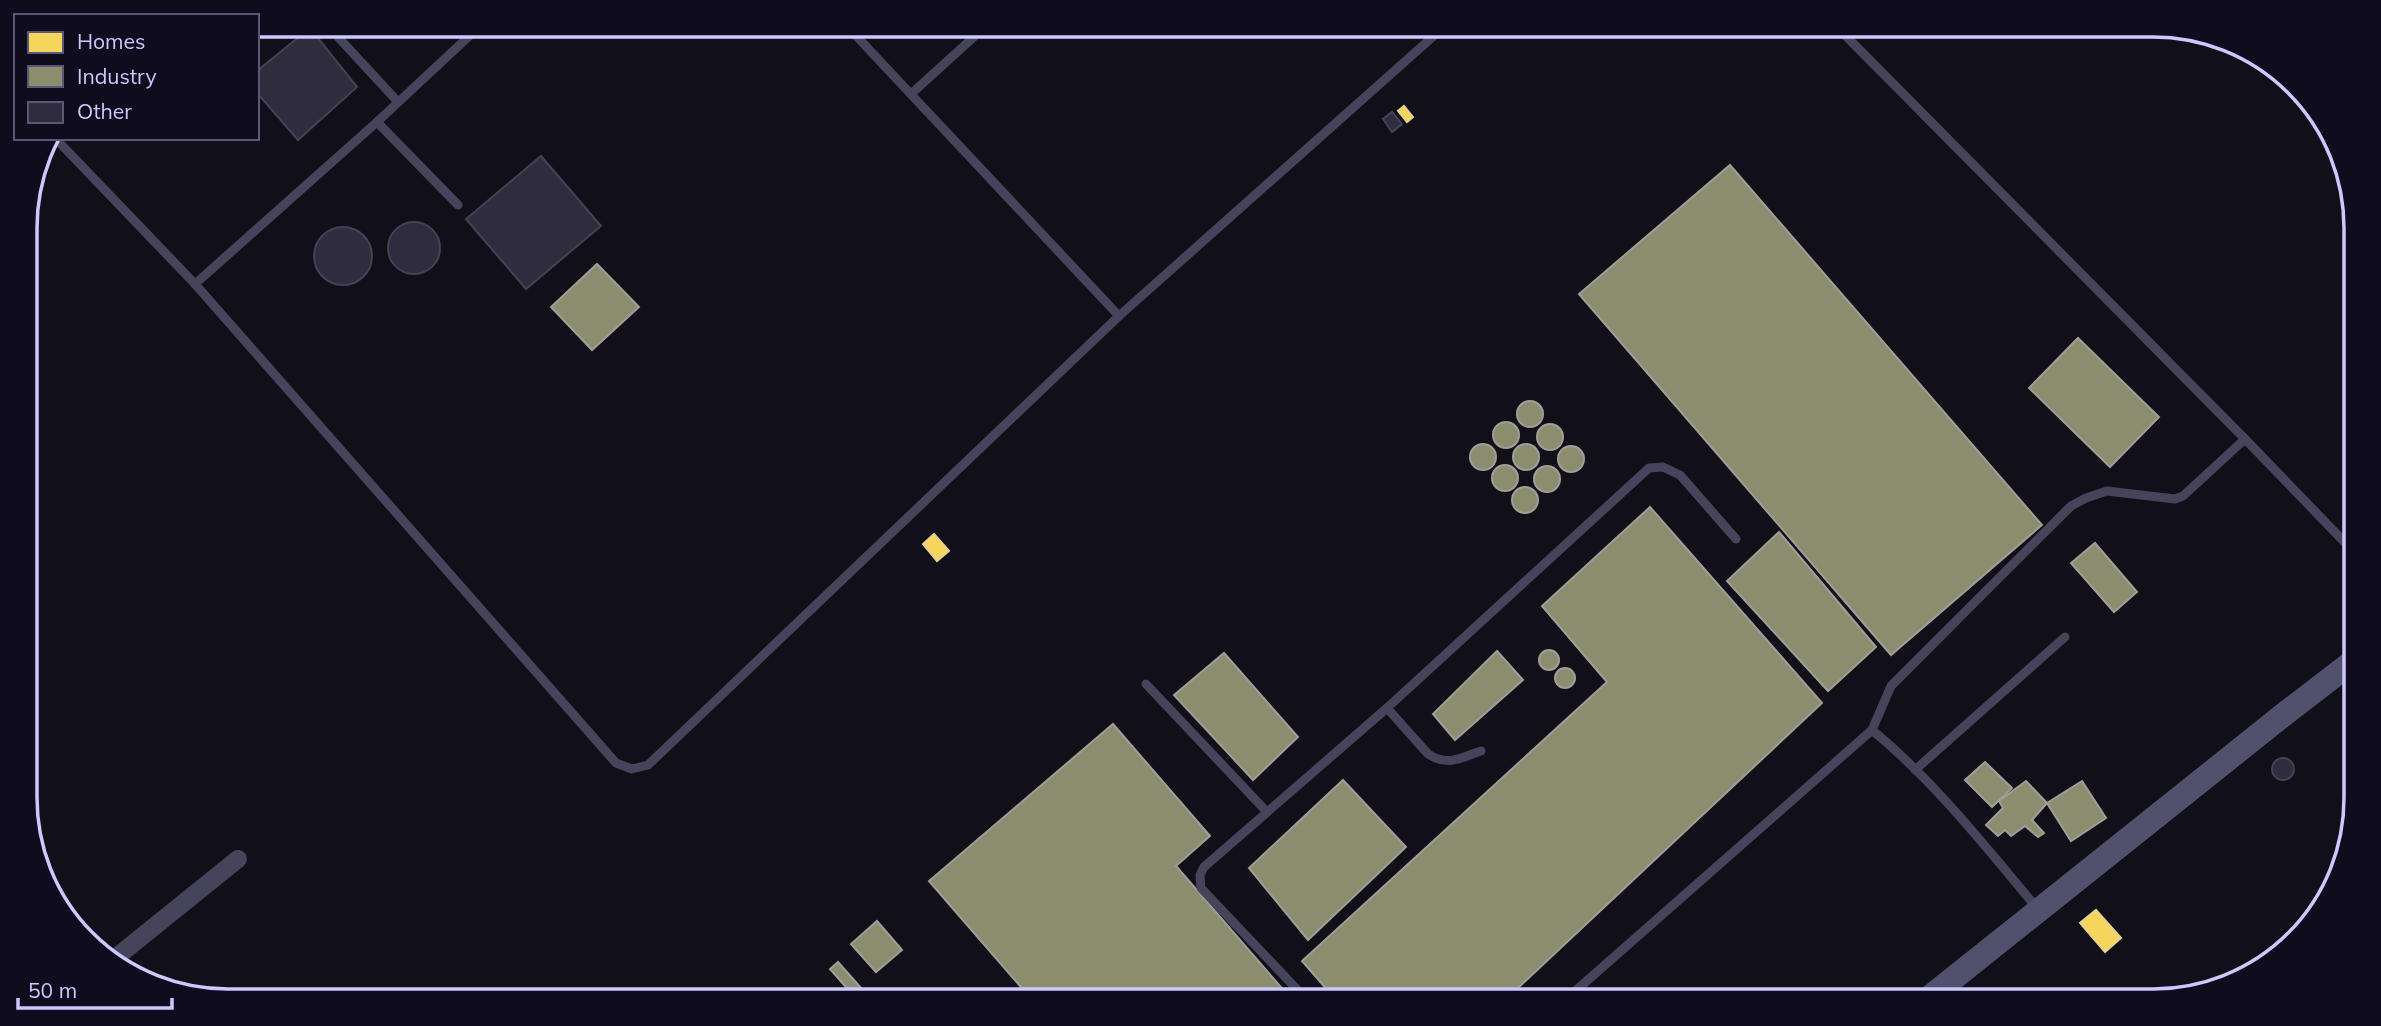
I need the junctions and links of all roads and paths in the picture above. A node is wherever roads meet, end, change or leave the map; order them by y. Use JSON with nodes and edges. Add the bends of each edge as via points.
{"nodes":[{"id":1,"x":339,"y":37,"type":"edge"},
{"id":2,"x":467,"y":37,"type":"edge"},
{"id":3,"x":858,"y":37,"type":"edge"},
{"id":4,"x":973,"y":37,"type":"edge"},
{"id":5,"x":1431,"y":37,"type":"edge"},
{"id":6,"x":1848,"y":37,"type":"edge"},
{"id":7,"x":911,"y":94,"type":"junction"},
{"id":8,"x":398,"y":103,"type":"junction"},
{"id":9,"x":377,"y":122,"type":"junction"},
{"id":10,"x":57,"y":140,"type":"edge"},
{"id":11,"x":458,"y":205,"type":"dead end"},
{"id":12,"x":195,"y":284,"type":"junction"},
{"id":13,"x":1119,"y":316,"type":"junction"},
{"id":14,"x":2245,"y":439,"type":"junction"},
{"id":15,"x":1737,"y":539,"type":"dead end"},
{"id":16,"x":2344,"y":542,"type":"edge"},
{"id":17,"x":2065,"y":637,"type":"dead end"},
{"id":18,"x":2344,"y":668,"type":"edge"},
{"id":19,"x":1146,"y":684,"type":"dead end"},
{"id":20,"x":1387,"y":708,"type":"junction"},
{"id":21,"x":1871,"y":730,"type":"junction"},
{"id":22,"x":1481,"y":751,"type":"dead end"},
{"id":23,"x":1915,"y":770,"type":"junction"},
{"id":24,"x":1267,"y":812,"type":"junction"},
{"id":25,"x":238,"y":859,"type":"dead end"},
{"id":26,"x":2040,"y":911,"type":"junction"},
{"id":27,"x":119,"y":955,"type":"edge"},
{"id":28,"x":1297,"y":989,"type":"edge"},
{"id":29,"x":1578,"y":989,"type":"edge"},
{"id":30,"x":1940,"y":989,"type":"edge"}],
"edges":[{"from":1,"to":8,"type":"lane"},
{"from":2,"to":8,"type":"lane"},
{"from":3,"to":7,"type":"lane"},
{"from":4,"to":7,"type":"lane"},
{"from":5,"to":13,"type":"lane"},
{"from":6,"to":14,"type":"lane"},
{"from":7,"to":13,"type":"lane"},
{"from":8,"to":9,"type":"lane"},
{"from":9,"to":11,"type":"lane"},
{"from":9,"to":12,"type":"lane"},
{"from":10,"to":12,"type":"lane"},
{"from":12,"to":13,"type":"lane","via":[[616,764],[632,769],[648,765]]},
{"from":14,"to":16,"type":"lane"},
{"from":14,"to":21,"type":"lane","via":[[2183,496],[2175,499],[2108,491],[2071,506],[1891,686]]},
{"from":15,"to":20,"type":"lane","via":[[1680,475],[1663,467],[1649,468]]},
{"from":17,"to":23,"type":"lane"},
{"from":18,"to":26,"type":"street"},
{"from":19,"to":24,"type":"lane"},
{"from":20,"to":22,"type":"lane","via":[[1435,759],[1447,762]]},
{"from":20,"to":24,"type":"lane"},
{"from":21,"to":23,"type":"lane"},
{"from":21,"to":29,"type":"lane"},
{"from":23,"to":26,"type":"lane"},
{"from":24,"to":28,"type":"lane","via":[[1204,867],[1201,888]]},
{"from":25,"to":27,"type":"street"},
{"from":26,"to":30,"type":"street"}]}
